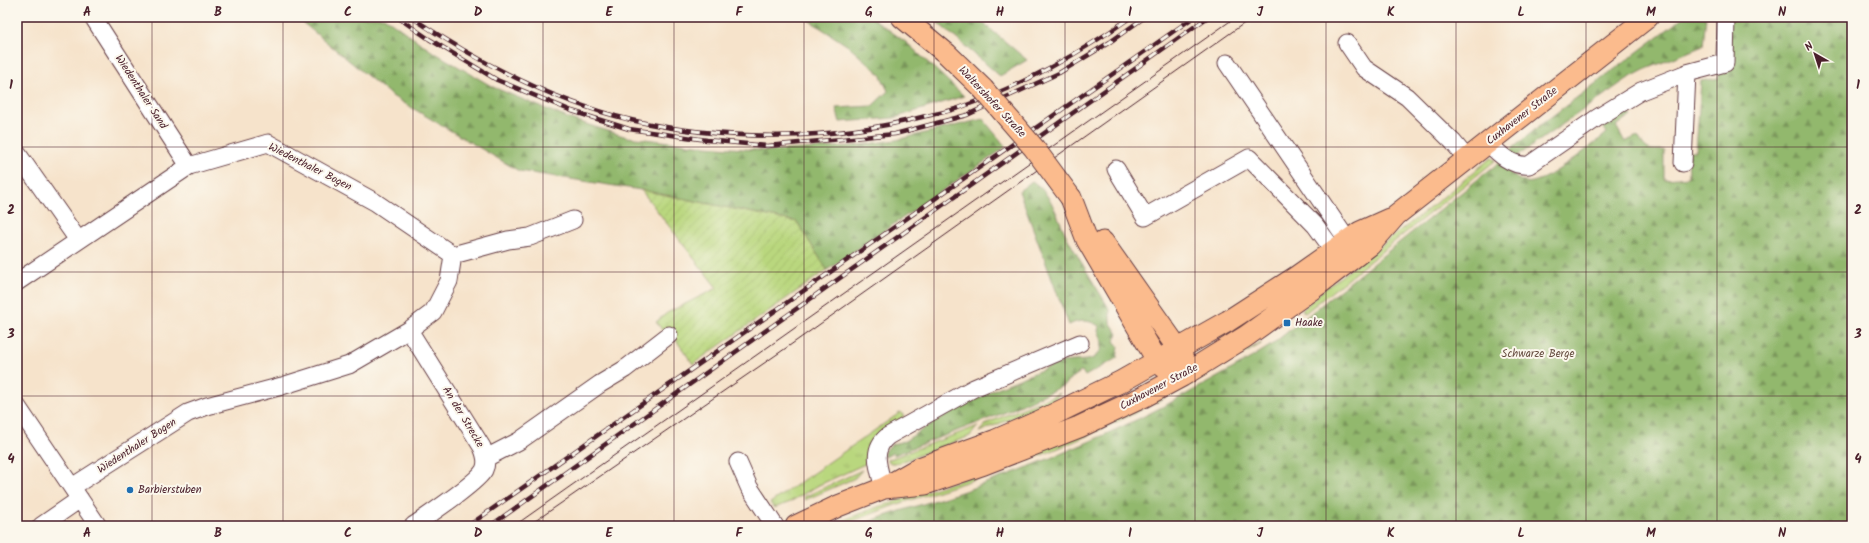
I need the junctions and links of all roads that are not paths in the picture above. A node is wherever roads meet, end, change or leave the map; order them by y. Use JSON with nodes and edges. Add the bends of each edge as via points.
{"nodes":[{"id":1,"x":93,"y":17,"type":"edge"},
{"id":2,"x":902,"y":17,"type":"edge"},
{"id":3,"x":1648,"y":17,"type":"edge"},
{"id":4,"x":1726,"y":17,"type":"edge"},
{"id":5,"x":1347,"y":43,"type":"dead end"},
{"id":6,"x":1227,"y":63,"type":"dead end"},
{"id":7,"x":1687,"y":73,"type":"junction"},
{"id":8,"x":1488,"y":143,"type":"junction"},
{"id":9,"x":17,"y":153,"type":"edge"},
{"id":10,"x":1467,"y":159,"type":"junction"},
{"id":11,"x":1683,"y":163,"type":"dead end"},
{"id":12,"x":189,"y":166,"type":"junction"},
{"id":13,"x":1116,"y":169,"type":"dead end"},
{"id":14,"x":1071,"y":198,"type":"junction"},
{"id":15,"x":1396,"y":216,"type":"junction"},
{"id":16,"x":573,"y":220,"type":"dead end"},
{"id":17,"x":78,"y":240,"type":"junction"},
{"id":18,"x":1341,"y":246,"type":"junction"},
{"id":19,"x":453,"y":255,"type":"junction"},
{"id":20,"x":17,"y":282,"type":"edge"},
{"id":21,"x":409,"y":330,"type":"junction"},
{"id":22,"x":670,"y":335,"type":"dead end"},
{"id":23,"x":1080,"y":343,"type":"dead end"},
{"id":24,"x":1179,"y":350,"type":"junction"},
{"id":25,"x":1158,"y":362,"type":"junction"},
{"id":26,"x":1182,"y":376,"type":"junction"},
{"id":27,"x":17,"y":406,"type":"edge"},
{"id":28,"x":486,"y":458,"type":"junction"},
{"id":29,"x":738,"y":462,"type":"dead end"},
{"id":30,"x":884,"y":488,"type":"junction"},
{"id":31,"x":76,"y":493,"type":"junction"},
{"id":32,"x":41,"y":526,"type":"edge"},
{"id":33,"x":98,"y":526,"type":"edge"},
{"id":34,"x":413,"y":526,"type":"edge"},
{"id":35,"x":775,"y":526,"type":"edge"},
{"id":36,"x":796,"y":526,"type":"edge"}],
"edges":[{"from":1,"to":12,"type":"street","name":"Wiedenthaler Sand"},
{"from":2,"to":14,"type":"main road","name":"Waltershofer Straße","bridge":true,"via":[[983,89],[1034,148]]},
{"from":3,"to":8,"type":"main road","name":"Cuxhavener Straße"},
{"from":4,"to":7,"type":"street","via":[[1725,63]]},
{"from":5,"to":10,"type":"street","via":[[1364,68],[1407,97]]},
{"from":6,"to":18,"type":"street"},
{"from":7,"to":8,"type":"street","via":[[1629,98],[1529,165],[1522,166],[1501,156]]},
{"from":7,"to":11,"type":"street"},
{"from":8,"to":10,"type":"main road","name":"Cuxhavener Straße"},
{"from":9,"to":17,"type":"street"},
{"from":10,"to":15,"type":"main road","name":"Cuxhavener Straße"},
{"from":12,"to":17,"type":"street","name":"Wiedenthaler Bogen"},
{"from":12,"to":19,"type":"street","name":"Wiedenthaler Bogen","via":[[268,144],[375,202]]},
{"from":13,"to":18,"type":"street","via":[[1144,217],[1249,158],[1318,229]]},
{"from":14,"to":24,"type":"main road","name":"Waltershofer Straße"},
{"from":14,"to":25,"type":"main road","name":"Waltershofer Straße","via":[[1087,240]]},
{"from":15,"to":18,"type":"main road","name":"Cuxhavener Straße","via":[[1360,232]]},
{"from":15,"to":26,"type":"main road","name":"Cuxhavener Straße","via":[[1370,245],[1334,273],[1245,337]]},
{"from":16,"to":19,"type":"street","via":[[530,237],[508,240]]},
{"from":17,"to":20,"type":"street","name":"Wiedenthaler Bogen","via":[[61,260]]},
{"from":18,"to":24,"type":"main road","name":"Cuxhavener Straße","via":[[1272,293]]},
{"from":19,"to":21,"type":"street","name":"Wiedenthaler Bogen","via":[[449,281],[433,312]]},
{"from":21,"to":28,"type":"street","name":"An der Strecke","via":[[482,447]]},
{"from":21,"to":31,"type":"street","name":"Wiedenthaler Bogen","via":[[350,365],[188,413]]},
{"from":22,"to":28,"type":"street","via":[[519,441]]},
{"from":23,"to":30,"type":"street","via":[[974,388],[888,436],[879,446],[876,456]]},
{"from":24,"to":25,"type":"main road","name":"Cuxhavener Straße"},
{"from":24,"to":26,"type":"main road","via":[[1184,365]]},
{"from":25,"to":26,"type":"main road","via":[[1171,372]]},
{"from":25,"to":30,"type":"main road","name":"Cuxhavener Straße","via":[[1042,420],[920,468]]},
{"from":26,"to":30,"type":"main road","name":"Cuxhavener Straße","via":[[1114,411],[1023,450],[925,484]]},
{"from":27,"to":31,"type":"street"},
{"from":28,"to":34,"type":"street","name":"An der Strecke","via":[[484,470],[474,480]]},
{"from":29,"to":35,"type":"street","via":[[749,487]]},
{"from":30,"to":36,"type":"main road","name":"Cuxhavener Straße"},
{"from":31,"to":32,"type":"street","name":"Wiedenthaler Bogen"},
{"from":31,"to":33,"type":"street"}]}
